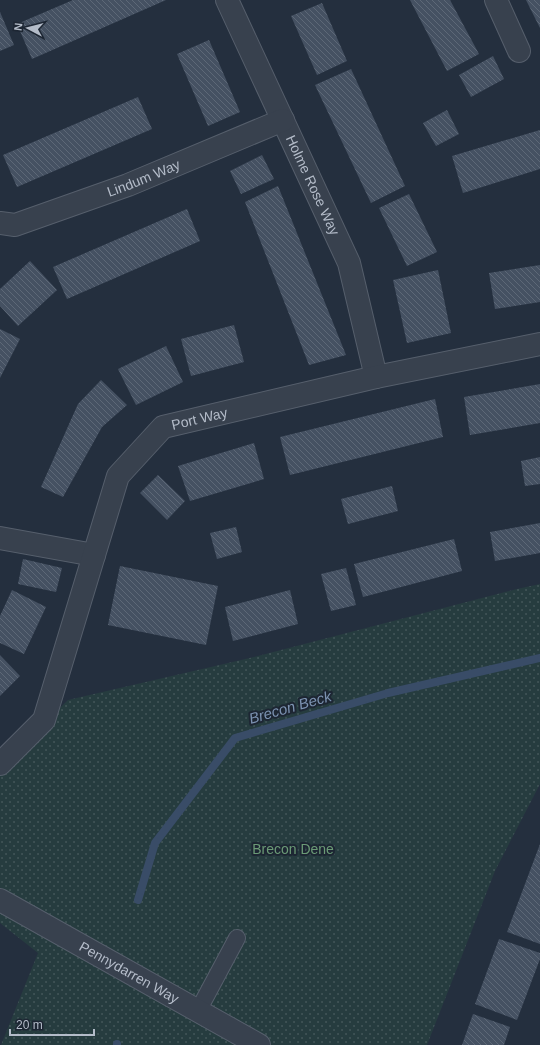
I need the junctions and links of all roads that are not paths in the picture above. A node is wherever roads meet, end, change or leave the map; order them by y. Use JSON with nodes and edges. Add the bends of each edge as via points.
{"nodes":[{"id":1,"x":227,"y":0,"type":"edge"},
{"id":2,"x":496,"y":0,"type":"edge"},
{"id":3,"x":519,"y":51,"type":"dead end"},
{"id":4,"x":283,"y":120,"type":"junction"},
{"id":5,"x":0,"y":223,"type":"edge"},
{"id":6,"x":540,"y":344,"type":"edge"},
{"id":7,"x":376,"y":377,"type":"junction"},
{"id":8,"x":0,"y":538,"type":"edge"},
{"id":9,"x":94,"y":555,"type":"junction"},
{"id":10,"x":0,"y":764,"type":"edge"},
{"id":11,"x":0,"y":900,"type":"edge"},
{"id":12,"x":237,"y":938,"type":"dead end"},
{"id":13,"x":198,"y":1011,"type":"junction"},
{"id":14,"x":259,"y":1045,"type":"edge"}],
"edges":[{"from":1,"to":4,"type":"street","name":"Holme Rose Way"},
{"from":2,"to":3,"type":"street"},
{"from":4,"to":5,"type":"street","name":"Lindum Way","via":[[128,185],[15,225]]},
{"from":4,"to":7,"type":"street","name":"Holme Rose Way","via":[[349,263]]},
{"from":6,"to":7,"type":"street","name":"Port Way"},
{"from":7,"to":9,"type":"street","name":"Port Way","via":[[163,426],[118,476]]},
{"from":8,"to":9,"type":"street"},
{"from":9,"to":10,"type":"street","name":"Port Way","via":[[44,720]]},
{"from":11,"to":13,"type":"street","name":"Pennydarren Way"},
{"from":12,"to":13,"type":"lane"},
{"from":13,"to":14,"type":"street","name":"Pennydarren Way"}]}
